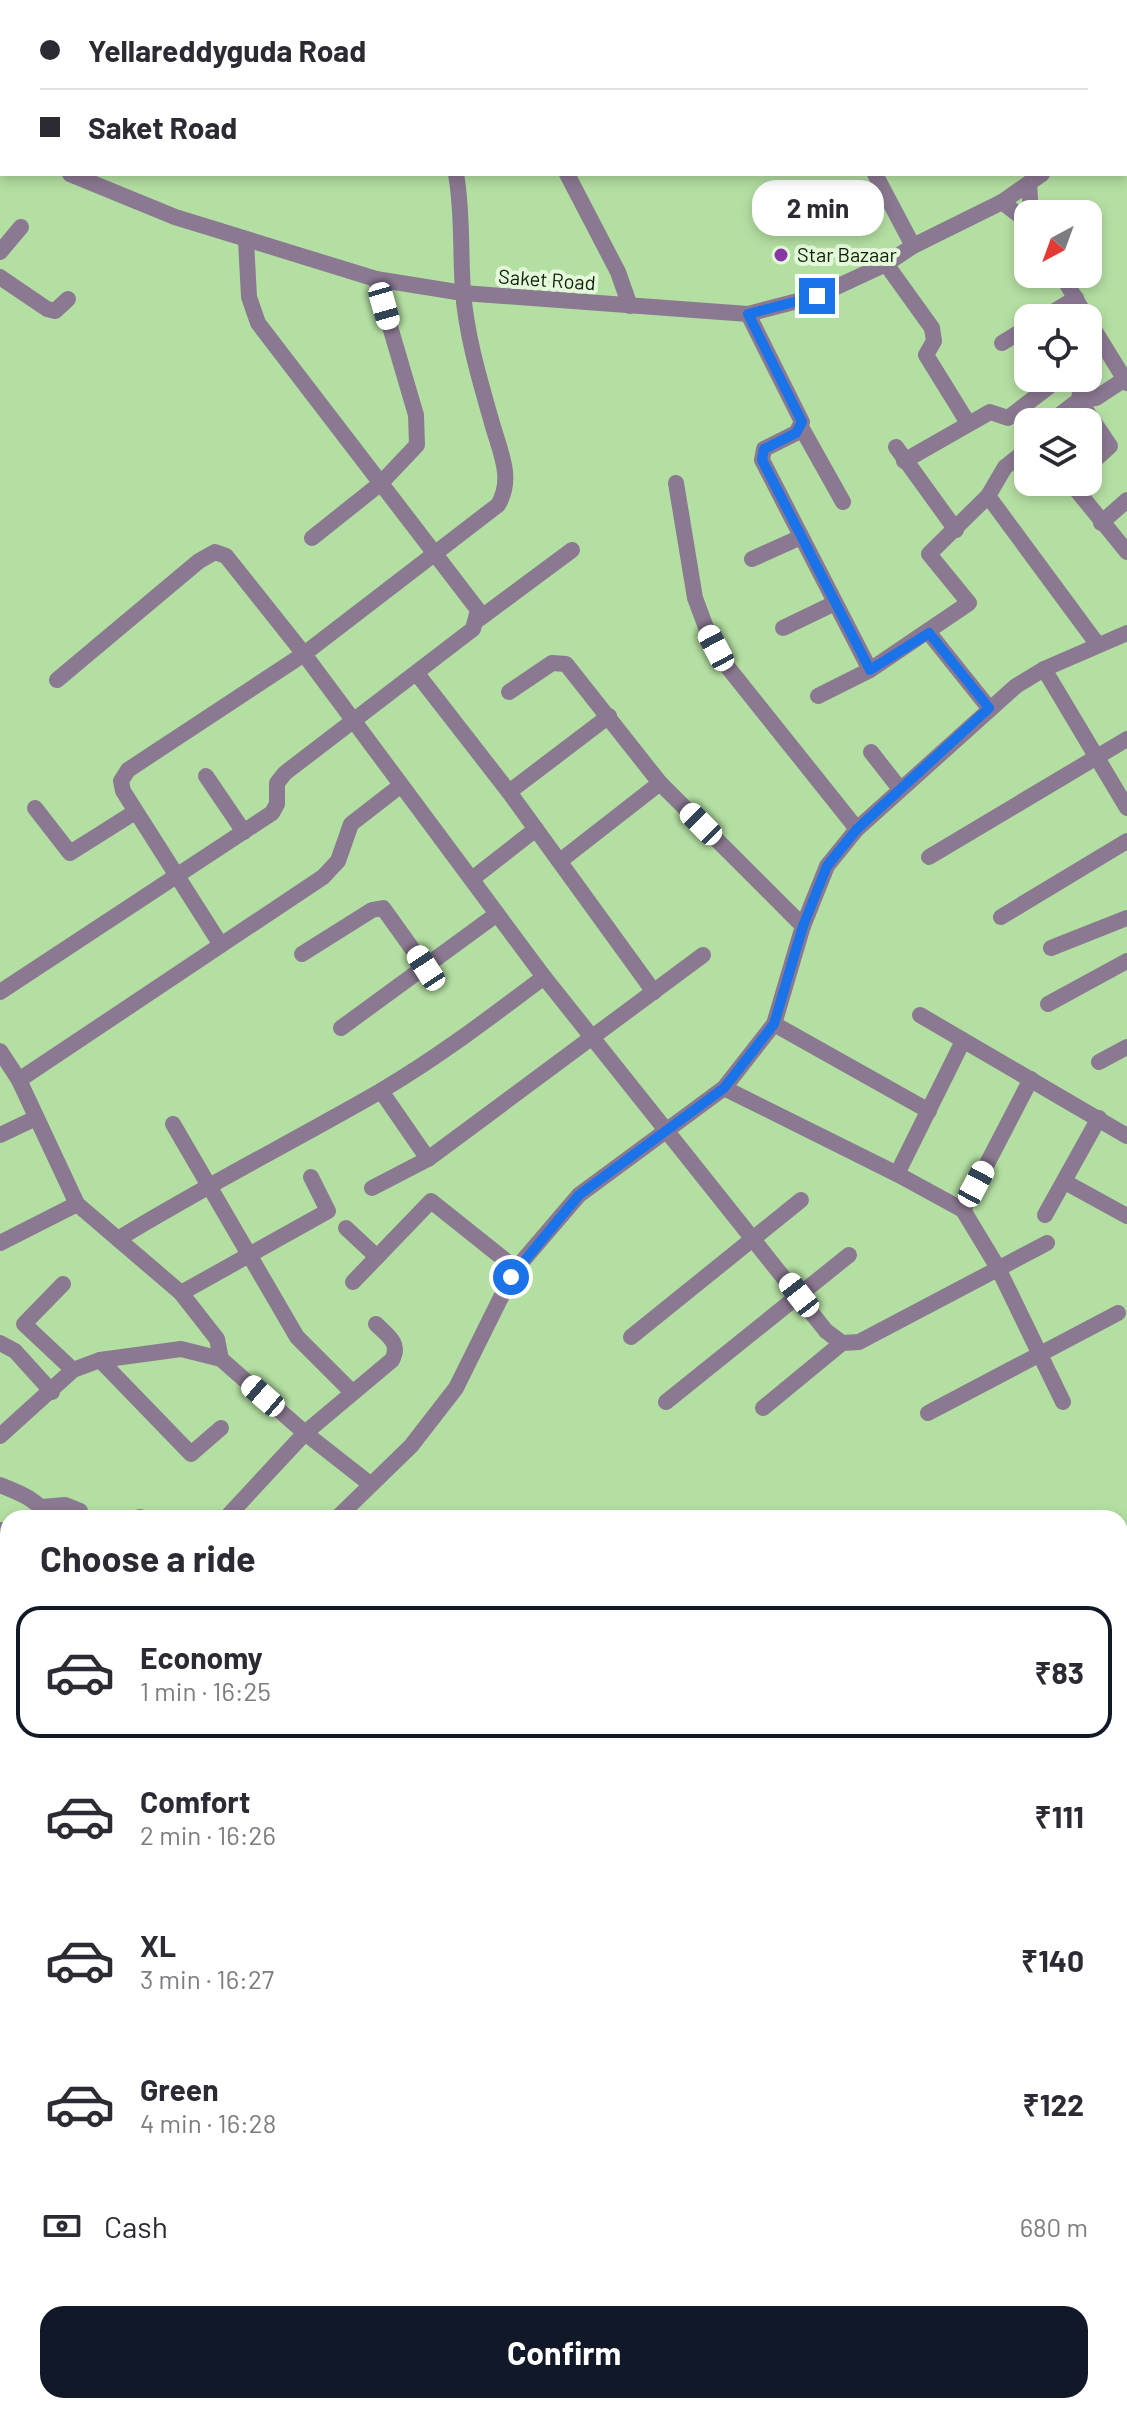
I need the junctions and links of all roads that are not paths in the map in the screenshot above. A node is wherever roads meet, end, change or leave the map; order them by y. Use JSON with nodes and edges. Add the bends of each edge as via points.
{"nodes":[{"id":1,"x":77,"y":176,"type":"edge"},
{"id":2,"x":456,"y":176,"type":"edge"},
{"id":3,"x":571,"y":176,"type":"edge"},
{"id":4,"x":876,"y":176,"type":"edge"},
{"id":5,"x":1036,"y":178,"type":"edge"},
{"id":6,"x":1007,"y":198,"type":"junction"},
{"id":7,"x":1033,"y":200,"type":"edge"},
{"id":8,"x":1014,"y":206,"type":"edge"},
{"id":9,"x":21,"y":227,"type":"dead end"},
{"id":10,"x":246,"y":240,"type":"junction"},
{"id":11,"x":913,"y":246,"type":"junction"},
{"id":12,"x":0,"y":252,"type":"edge"},
{"id":13,"x":886,"y":264,"type":"junction"},
{"id":14,"x":0,"y":277,"type":"edge"},
{"id":15,"x":376,"y":279,"type":"junction"},
{"id":16,"x":1070,"y":288,"type":"edge"},
{"id":17,"x":463,"y":293,"type":"junction"},
{"id":18,"x":1076,"y":298,"type":"junction"},
{"id":19,"x":68,"y":299,"type":"dead end"},
{"id":20,"x":1066,"y":304,"type":"edge"},
{"id":21,"x":1079,"y":304,"type":"edge"},
{"id":22,"x":630,"y":306,"type":"junction"},
{"id":23,"x":748,"y":314,"type":"junction"},
{"id":24,"x":1014,"y":336,"type":"edge"},
{"id":25,"x":1002,"y":343,"type":"dead end"},
{"id":26,"x":1102,"y":345,"type":"edge"},
{"id":27,"x":1126,"y":381,"type":"edge"},
{"id":28,"x":1042,"y":392,"type":"edge"},
{"id":29,"x":1080,"y":392,"type":"edge"},
{"id":30,"x":1079,"y":400,"type":"junction"},
{"id":31,"x":1068,"y":408,"type":"edge"},
{"id":32,"x":1084,"y":408,"type":"edge"},
{"id":33,"x":968,"y":423,"type":"junction"},
{"id":34,"x":801,"y":427,"type":"junction"},
{"id":35,"x":1102,"y":434,"type":"edge"},
{"id":36,"x":1102,"y":453,"type":"edge"},
{"id":37,"x":1014,"y":460,"type":"edge"},
{"id":38,"x":381,"y":483,"type":"junction"},
{"id":39,"x":676,"y":483,"type":"dead end"},
{"id":40,"x":988,"y":496,"type":"junction"},
{"id":41,"x":1081,"y":496,"type":"edge"},
{"id":42,"x":1127,"y":500,"type":"edge"},
{"id":43,"x":843,"y":502,"type":"dead end"},
{"id":44,"x":1101,"y":523,"type":"junction"},
{"id":45,"x":956,"y":530,"type":"junction"},
{"id":46,"x":801,"y":537,"type":"junction"},
{"id":47,"x":312,"y":538,"type":"dead end"},
{"id":48,"x":572,"y":550,"type":"dead end"},
{"id":49,"x":1127,"y":552,"type":"edge"},
{"id":50,"x":436,"y":553,"type":"junction"},
{"id":51,"x":752,"y":559,"type":"dead end"},
{"id":52,"x":835,"y":603,"type":"junction"},
{"id":53,"x":479,"y":619,"type":"junction"},
{"id":54,"x":783,"y":628,"type":"dead end"},
{"id":55,"x":929,"y":633,"type":"junction"},
{"id":56,"x":1127,"y":633,"type":"edge"},
{"id":57,"x":1098,"y":645,"type":"junction"},
{"id":58,"x":304,"y":654,"type":"junction"},
{"id":59,"x":1044,"y":669,"type":"junction"},
{"id":60,"x":870,"y":670,"type":"junction"},
{"id":61,"x":418,"y":675,"type":"junction"},
{"id":62,"x":57,"y":680,"type":"dead end"},
{"id":63,"x":509,"y":692,"type":"dead end"},
{"id":64,"x":818,"y":696,"type":"dead end"},
{"id":65,"x":989,"y":708,"type":"junction"},
{"id":66,"x":609,"y":716,"type":"junction"},
{"id":67,"x":354,"y":723,"type":"junction"},
{"id":68,"x":1127,"y":739,"type":"edge"},
{"id":69,"x":871,"y":752,"type":"dead end"},
{"id":70,"x":1098,"y":758,"type":"junction"},
{"id":71,"x":206,"y":776,"type":"dead end"},
{"id":72,"x":660,"y":783,"type":"junction"},
{"id":73,"x":400,"y":786,"type":"junction"},
{"id":74,"x":900,"y":789,"type":"junction"},
{"id":75,"x":509,"y":792,"type":"junction"},
{"id":76,"x":35,"y":808,"type":"dead end"},
{"id":77,"x":1127,"y":808,"type":"edge"},
{"id":78,"x":135,"y":812,"type":"junction"},
{"id":79,"x":536,"y":829,"type":"junction"},
{"id":80,"x":857,"y":829,"type":"junction"},
{"id":81,"x":244,"y":832,"type":"junction"},
{"id":82,"x":1127,"y":841,"type":"edge"},
{"id":83,"x":929,"y":857,"type":"dead end"},
{"id":84,"x":560,"y":861,"type":"junction"},
{"id":85,"x":180,"y":877,"type":"junction"},
{"id":86,"x":472,"y":879,"type":"junction"},
{"id":87,"x":497,"y":914,"type":"junction"},
{"id":88,"x":1001,"y":917,"type":"dead end"},
{"id":89,"x":805,"y":920,"type":"junction"},
{"id":90,"x":1126,"y":920,"type":"edge"},
{"id":91,"x":221,"y":945,"type":"junction"},
{"id":92,"x":1051,"y":948,"type":"dead end"},
{"id":93,"x":302,"y":954,"type":"dead end"},
{"id":94,"x":703,"y":955,"type":"dead end"},
{"id":95,"x":1127,"y":961,"type":"edge"},
{"id":96,"x":426,"y":968,"type":"junction"},
{"id":97,"x":544,"y":977,"type":"junction"},
{"id":98,"x":0,"y":992,"type":"edge"},
{"id":99,"x":654,"y":992,"type":"junction"},
{"id":100,"x":1048,"y":1004,"type":"dead end"},
{"id":101,"x":920,"y":1015,"type":"dead end"},
{"id":102,"x":774,"y":1024,"type":"junction"},
{"id":103,"x":341,"y":1028,"type":"dead end"},
{"id":104,"x":593,"y":1037,"type":"junction"},
{"id":105,"x":963,"y":1041,"type":"junction"},
{"id":106,"x":1127,"y":1047,"type":"edge"},
{"id":107,"x":0,"y":1051,"type":"edge"},
{"id":108,"x":1099,"y":1062,"type":"dead end"},
{"id":109,"x":1031,"y":1079,"type":"junction"},
{"id":110,"x":19,"y":1080,"type":"junction"},
{"id":111,"x":724,"y":1088,"type":"junction"},
{"id":112,"x":381,"y":1091,"type":"junction"},
{"id":113,"x":929,"y":1111,"type":"junction"},
{"id":114,"x":36,"y":1118,"type":"junction"},
{"id":115,"x":1099,"y":1118,"type":"junction"},
{"id":116,"x":173,"y":1124,"type":"dead end"},
{"id":117,"x":667,"y":1128,"type":"junction"},
{"id":118,"x":0,"y":1135,"type":"edge"},
{"id":119,"x":1127,"y":1136,"type":"edge"},
{"id":120,"x":428,"y":1159,"type":"junction"},
{"id":121,"x":897,"y":1174,"type":"junction"},
{"id":122,"x":311,"y":1177,"type":"dead end"},
{"id":123,"x":1065,"y":1182,"type":"junction"},
{"id":124,"x":208,"y":1185,"type":"junction"},
{"id":125,"x":372,"y":1188,"type":"dead end"},
{"id":126,"x":801,"y":1200,"type":"dead end"},
{"id":127,"x":77,"y":1204,"type":"junction"},
{"id":128,"x":963,"y":1210,"type":"junction"},
{"id":129,"x":1045,"y":1215,"type":"dead end"},
{"id":130,"x":1127,"y":1216,"type":"edge"},
{"id":131,"x":346,"y":1228,"type":"dead end"},
{"id":132,"x":753,"y":1237,"type":"junction"},
{"id":133,"x":118,"y":1239,"type":"junction"},
{"id":134,"x":0,"y":1243,"type":"edge"},
{"id":135,"x":1047,"y":1243,"type":"dead end"},
{"id":136,"x":849,"y":1255,"type":"dead end"},
{"id":137,"x":250,"y":1257,"type":"junction"},
{"id":138,"x":377,"y":1257,"type":"junction"},
{"id":139,"x":998,"y":1268,"type":"junction"},
{"id":140,"x":512,"y":1274,"type":"junction"},
{"id":141,"x":353,"y":1282,"type":"dead end"},
{"id":142,"x":63,"y":1284,"type":"dead end"},
{"id":143,"x":181,"y":1293,"type":"junction"},
{"id":144,"x":799,"y":1295,"type":"junction"},
{"id":145,"x":1118,"y":1313,"type":"dead end"},
{"id":146,"x":376,"y":1324,"type":"dead end"},
{"id":147,"x":631,"y":1337,"type":"dead end"},
{"id":148,"x":0,"y":1343,"type":"edge"},
{"id":149,"x":842,"y":1343,"type":"junction"},
{"id":150,"x":1039,"y":1353,"type":"junction"},
{"id":151,"x":221,"y":1359,"type":"junction"},
{"id":152,"x":100,"y":1360,"type":"junction"},
{"id":153,"x":73,"y":1370,"type":"junction"},
{"id":154,"x":52,"y":1392,"type":"junction"},
{"id":155,"x":352,"y":1392,"type":"junction"},
{"id":156,"x":666,"y":1402,"type":"dead end"},
{"id":157,"x":1063,"y":1402,"type":"dead end"},
{"id":158,"x":763,"y":1408,"type":"dead end"},
{"id":159,"x":928,"y":1413,"type":"dead end"},
{"id":160,"x":221,"y":1428,"type":"dead end"},
{"id":161,"x":305,"y":1433,"type":"junction"},
{"id":162,"x":0,"y":1436,"type":"edge"},
{"id":163,"x":370,"y":1484,"type":"junction"},
{"id":164,"x":0,"y":1485,"type":"edge"},
{"id":165,"x":43,"y":1510,"type":"edge"},
{"id":166,"x":51,"y":1510,"type":"edge"},
{"id":167,"x":78,"y":1510,"type":"edge"},
{"id":168,"x":233,"y":1510,"type":"edge"},
{"id":169,"x":345,"y":1510,"type":"edge"}],
"edges":[{"from":1,"to":10,"type":"street","name":"Saket Road"},
{"from":2,"to":17,"type":"street"},
{"from":3,"to":22,"type":"street"},
{"from":4,"to":11,"type":"street"},
{"from":5,"to":6,"type":"street","name":"Saket Road"},
{"from":5,"to":7,"type":"street"},
{"from":6,"to":8,"type":"street"},
{"from":6,"to":11,"type":"street","name":"Saket Road"},
{"from":9,"to":12,"type":"street"},
{"from":10,"to":15,"type":"street","name":"Saket Road"},
{"from":10,"to":38,"type":"street","via":[[249,297],[258,323]]},
{"from":11,"to":13,"type":"street","name":"Saket Road"},
{"from":13,"to":23,"type":"street","name":"Saket Road","via":[[817,296]]},
{"from":13,"to":33,"type":"street","via":[[932,328],[934,341],[926,355]]},
{"from":14,"to":19,"type":"street","via":[[47,309],[55,311]]},
{"from":15,"to":17,"type":"street","name":"Saket Road"},
{"from":15,"to":38,"type":"street","via":[[420,433],[407,460]]},
{"from":16,"to":18,"type":"street"},
{"from":17,"to":22,"type":"street","name":"Saket Road"},
{"from":17,"to":50,"type":"street","via":[[507,491],[498,505]]},
{"from":18,"to":20,"type":"street"},
{"from":18,"to":21,"type":"street"},
{"from":22,"to":23,"type":"street","name":"Saket Road"},
{"from":23,"to":34,"type":"street"},
{"from":24,"to":25,"type":"street"},
{"from":26,"to":27,"type":"street"},
{"from":27,"to":30,"type":"street","via":[[1096,398]]},
{"from":28,"to":33,"type":"street","via":[[1008,418],[990,412]]},
{"from":29,"to":30,"type":"street"},
{"from":30,"to":31,"type":"street"},
{"from":30,"to":32,"type":"street"},
{"from":33,"to":45,"type":"street","via":[[900,454]]},
{"from":34,"to":43,"type":"street"},
{"from":34,"to":46,"type":"street","via":[[761,456]]},
{"from":35,"to":36,"type":"street","via":[[1110,446]]},
{"from":37,"to":40,"type":"street"},
{"from":38,"to":47,"type":"street"},
{"from":38,"to":50,"type":"street"},
{"from":39,"to":80,"type":"street","via":[[695,598],[707,630],[726,665]]},
{"from":40,"to":45,"type":"street"},
{"from":40,"to":57,"type":"street"},
{"from":41,"to":44,"type":"street"},
{"from":42,"to":44,"type":"street"},
{"from":44,"to":49,"type":"street"},
{"from":45,"to":55,"type":"street","via":[[929,554],[969,603]]},
{"from":46,"to":51,"type":"street"},
{"from":46,"to":52,"type":"street"},
{"from":48,"to":53,"type":"street"},
{"from":50,"to":53,"type":"street","via":[[478,610]]},
{"from":50,"to":58,"type":"street"},
{"from":52,"to":54,"type":"street"},
{"from":52,"to":60,"type":"street"},
{"from":53,"to":61,"type":"street"},
{"from":55,"to":60,"type":"street"},
{"from":55,"to":65,"type":"street"},
{"from":56,"to":57,"type":"street"},
{"from":57,"to":59,"type":"street"},
{"from":58,"to":62,"type":"street","via":[[226,556],[215,552]]},
{"from":58,"to":67,"type":"street"},
{"from":58,"to":78,"type":"street","via":[[128,770],[121,781]]},
{"from":59,"to":65,"type":"street"},
{"from":59,"to":70,"type":"street"},
{"from":60,"to":64,"type":"street"},
{"from":61,"to":67,"type":"street"},
{"from":61,"to":75,"type":"street"},
{"from":63,"to":66,"type":"street","via":[[560,661]]},
{"from":65,"to":74,"type":"street"},
{"from":66,"to":72,"type":"street"},
{"from":66,"to":75,"type":"street"},
{"from":67,"to":73,"type":"street"},
{"from":67,"to":81,"type":"street","via":[[285,773],[277,783],[272,813]]},
{"from":68,"to":70,"type":"street"},
{"from":69,"to":74,"type":"street"},
{"from":70,"to":77,"type":"street"},
{"from":70,"to":83,"type":"street"},
{"from":71,"to":81,"type":"street"},
{"from":72,"to":84,"type":"street"},
{"from":72,"to":89,"type":"street"},
{"from":73,"to":86,"type":"street"},
{"from":73,"to":91,"type":"street","via":[[351,824],[338,861],[323,877]]},
{"from":74,"to":80,"type":"street"},
{"from":75,"to":79,"type":"street"},
{"from":76,"to":78,"type":"street","via":[[70,853]]},
{"from":78,"to":85,"type":"street"},
{"from":79,"to":84,"type":"street"},
{"from":79,"to":86,"type":"street"},
{"from":80,"to":89,"type":"street","via":[[827,866]]},
{"from":81,"to":85,"type":"street"},
{"from":82,"to":88,"type":"street"},
{"from":84,"to":99,"type":"street"},
{"from":85,"to":91,"type":"street"},
{"from":85,"to":98,"type":"street"},
{"from":86,"to":87,"type":"street"},
{"from":87,"to":96,"type":"street"},
{"from":87,"to":97,"type":"street"},
{"from":89,"to":102,"type":"street"},
{"from":90,"to":92,"type":"street"},
{"from":91,"to":110,"type":"street"},
{"from":93,"to":96,"type":"street","via":[[383,908]]},
{"from":94,"to":99,"type":"street"},
{"from":95,"to":100,"type":"street"},
{"from":96,"to":103,"type":"street"},
{"from":97,"to":104,"type":"street"},
{"from":97,"to":112,"type":"street"},
{"from":99,"to":104,"type":"street"},
{"from":101,"to":105,"type":"street"},
{"from":102,"to":111,"type":"street"},
{"from":102,"to":113,"type":"street"},
{"from":104,"to":117,"type":"street"},
{"from":104,"to":120,"type":"street"},
{"from":105,"to":109,"type":"street"},
{"from":105,"to":113,"type":"street"},
{"from":106,"to":108,"type":"street"},
{"from":107,"to":110,"type":"street"},
{"from":109,"to":115,"type":"street"},
{"from":109,"to":128,"type":"street"},
{"from":110,"to":114,"type":"street"},
{"from":111,"to":117,"type":"street"},
{"from":111,"to":121,"type":"street"},
{"from":112,"to":120,"type":"street"},
{"from":112,"to":124,"type":"street"},
{"from":113,"to":121,"type":"street"},
{"from":114,"to":118,"type":"street"},
{"from":114,"to":127,"type":"street"},
{"from":115,"to":119,"type":"street"},
{"from":115,"to":123,"type":"street"},
{"from":116,"to":124,"type":"street"},
{"from":117,"to":132,"type":"street"},
{"from":117,"to":140,"type":"street","via":[[579,1195]]},
{"from":120,"to":125,"type":"street"},
{"from":121,"to":128,"type":"street"},
{"from":122,"to":137,"type":"street","via":[[328,1211]]},
{"from":123,"to":129,"type":"street"},
{"from":123,"to":130,"type":"street"},
{"from":124,"to":133,"type":"street"},
{"from":124,"to":137,"type":"street"},
{"from":126,"to":132,"type":"street"},
{"from":127,"to":133,"type":"street"},
{"from":127,"to":134,"type":"street"},
{"from":128,"to":139,"type":"street"},
{"from":131,"to":138,"type":"street"},
{"from":132,"to":144,"type":"street"},
{"from":132,"to":147,"type":"street"},
{"from":133,"to":143,"type":"street"},
{"from":135,"to":139,"type":"street"},
{"from":136,"to":144,"type":"street"},
{"from":137,"to":143,"type":"street"},
{"from":137,"to":155,"type":"street","via":[[297,1337]]},
{"from":138,"to":140,"type":"street","via":[[431,1201],[466,1230],[471,1243]]},
{"from":138,"to":141,"type":"street"},
{"from":139,"to":149,"type":"street","via":[[859,1342]]},
{"from":139,"to":150,"type":"street"},
{"from":140,"to":163,"type":"street","via":[[456,1388],[411,1446]]},
{"from":142,"to":153,"type":"street","via":[[24,1324]]},
{"from":143,"to":151,"type":"street","via":[[217,1339]]},
{"from":144,"to":149,"type":"street"},
{"from":144,"to":156,"type":"street"},
{"from":145,"to":150,"type":"street"},
{"from":146,"to":155,"type":"street","via":[[395,1342],[396,1351]]},
{"from":148,"to":154,"type":"street","via":[[15,1351]]},
{"from":149,"to":158,"type":"street"},
{"from":150,"to":157,"type":"street"},
{"from":150,"to":159,"type":"street"},
{"from":151,"to":152,"type":"street","via":[[181,1349]]},
{"from":151,"to":161,"type":"street"},
{"from":152,"to":153,"type":"street"},
{"from":152,"to":160,"type":"street","via":[[191,1454]]},
{"from":153,"to":154,"type":"street"},
{"from":154,"to":162,"type":"street"},
{"from":155,"to":161,"type":"street"},
{"from":161,"to":163,"type":"street"},
{"from":161,"to":168,"type":"street"},
{"from":163,"to":169,"type":"street"},
{"from":164,"to":165,"type":"street"},
{"from":166,"to":167,"type":"street","via":[[65,1505]]}]}
